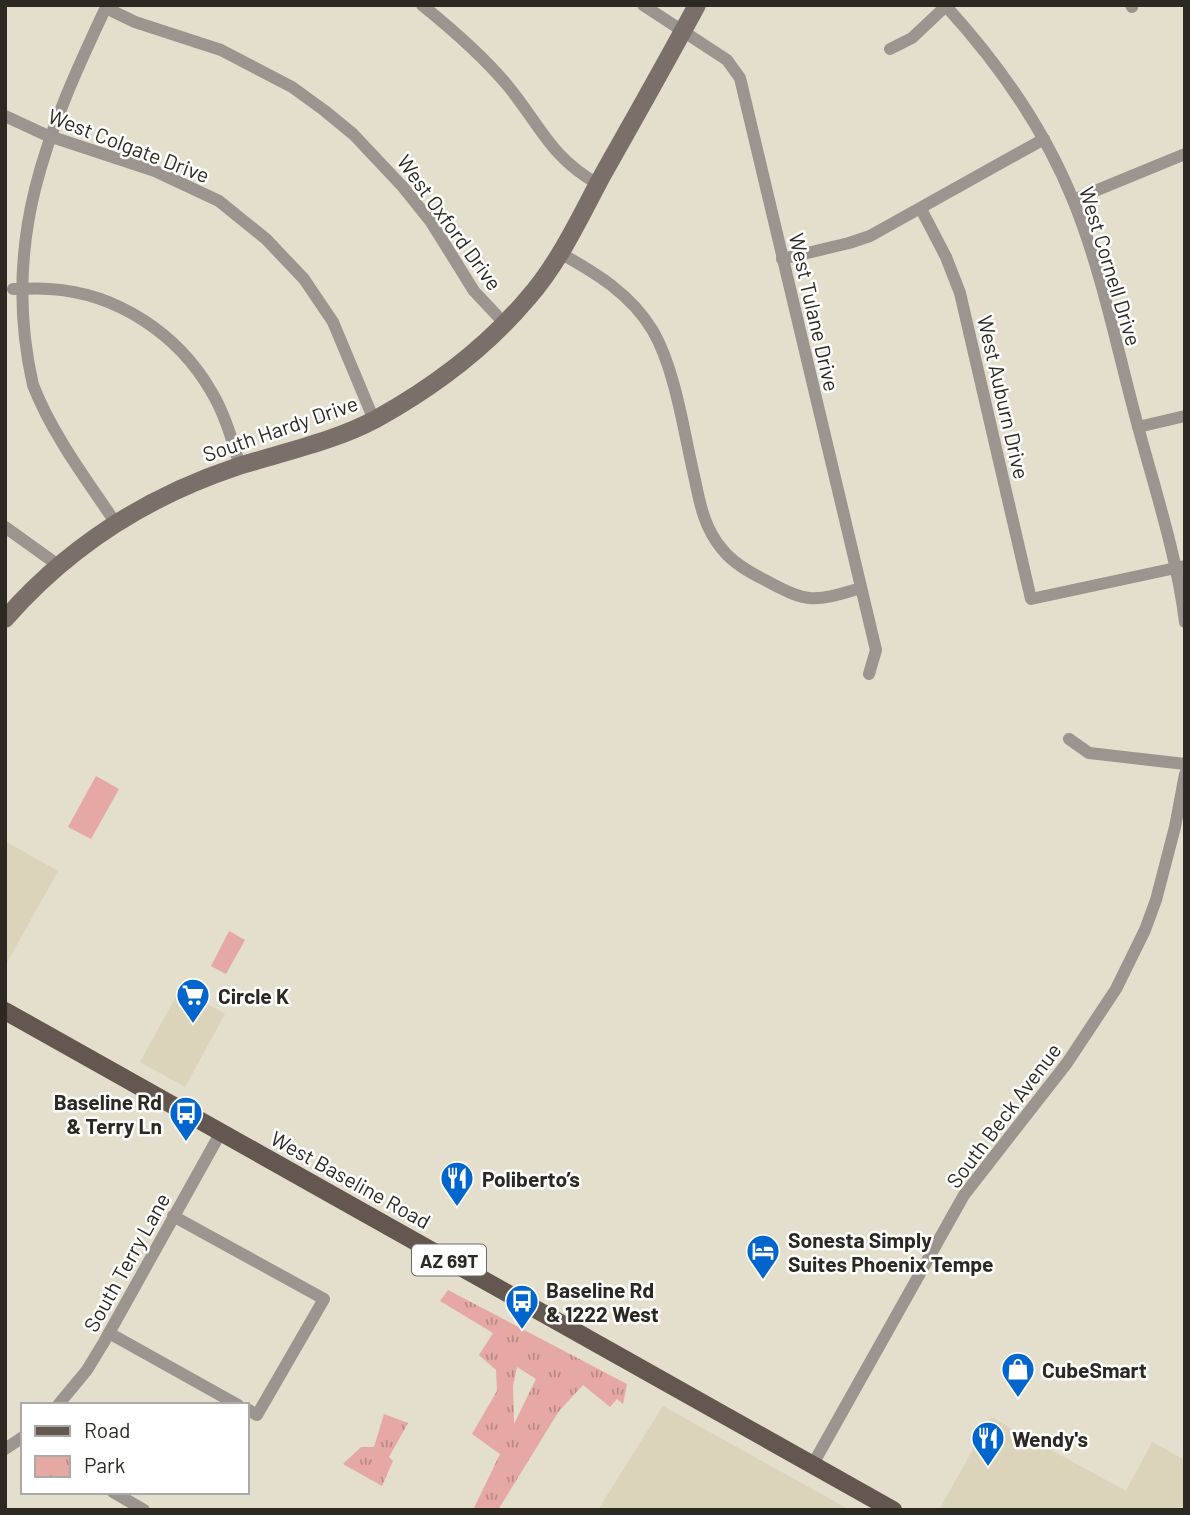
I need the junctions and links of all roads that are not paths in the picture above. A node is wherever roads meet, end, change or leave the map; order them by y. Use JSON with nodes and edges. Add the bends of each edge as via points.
{"nodes":[{"id":1,"x":422,"y":5,"type":"edge"},
{"id":2,"x":643,"y":5,"type":"edge"},
{"id":3,"x":697,"y":5,"type":"edge"},
{"id":4,"x":946,"y":6,"type":"edge"},
{"id":5,"x":106,"y":7,"type":"edge"},
{"id":6,"x":683,"y":31,"type":"junction"},
{"id":7,"x":890,"y":49,"type":"dead end"},
{"id":8,"x":5,"y":116,"type":"edge"},
{"id":9,"x":46,"y":135,"type":"junction"},
{"id":10,"x":1044,"y":139,"type":"junction"},
{"id":11,"x":1185,"y":154,"type":"edge"},
{"id":12,"x":598,"y":184,"type":"junction"},
{"id":13,"x":1073,"y":200,"type":"junction"},
{"id":14,"x":921,"y":209,"type":"junction"},
{"id":15,"x":560,"y":253,"type":"junction"},
{"id":16,"x":782,"y":259,"type":"junction"},
{"id":17,"x":13,"y":289,"type":"junction"},
{"id":18,"x":505,"y":324,"type":"junction"},
{"id":19,"x":1185,"y":416,"type":"edge"},
{"id":20,"x":374,"y":420,"type":"junction"},
{"id":21,"x":1138,"y":427,"type":"junction"},
{"id":22,"x":240,"y":466,"type":"junction"},
{"id":23,"x":115,"y":522,"type":"junction"},
{"id":24,"x":5,"y":527,"type":"edge"},
{"id":25,"x":58,"y":565,"type":"junction"},
{"id":26,"x":1180,"y":567,"type":"edge"},
{"id":27,"x":861,"y":588,"type":"junction"},
{"id":28,"x":5,"y":619,"type":"edge"},
{"id":29,"x":1185,"y":622,"type":"edge"},
{"id":30,"x":869,"y":674,"type":"dead end"},
{"id":31,"x":1069,"y":739,"type":"dead end"},
{"id":32,"x":1185,"y":764,"type":"edge"},
{"id":33,"x":1185,"y":774,"type":"edge"},
{"id":34,"x":1180,"y":828,"type":"edge"},
{"id":35,"x":5,"y":1011,"type":"edge"},
{"id":36,"x":221,"y":1132,"type":"junction"},
{"id":37,"x":173,"y":1216,"type":"junction"},
{"id":38,"x":109,"y":1333,"type":"junction"},
{"id":39,"x":60,"y":1403,"type":"edge"},
{"id":40,"x":234,"y":1403,"type":"edge"},
{"id":41,"x":252,"y":1412,"type":"edge"},
{"id":42,"x":21,"y":1438,"type":"edge"},
{"id":43,"x":5,"y":1449,"type":"edge"},
{"id":44,"x":813,"y":1464,"type":"junction"},
{"id":45,"x":116,"y":1494,"type":"edge"},
{"id":46,"x":144,"y":1510,"type":"edge"},
{"id":47,"x":893,"y":1510,"type":"edge"}],
"edges":[{"from":1,"to":12,"type":"street","via":[[471,46],[574,170]]},
{"from":2,"to":6,"type":"street","name":"West Tulane Drive"},
{"from":3,"to":6,"type":"street","name":"South Hardy Drive"},
{"from":4,"to":7,"type":"street","via":[[912,38]]},
{"from":4,"to":10,"type":"street","name":"West Cornell Drive","via":[[1010,86]]},
{"from":5,"to":9,"type":"street"},
{"from":5,"to":18,"type":"street","name":"West Oxford Drive","via":[[135,22],[221,50],[325,110],[403,187],[474,291]]},
{"from":6,"to":12,"type":"street","name":"South Hardy Drive"},
{"from":6,"to":16,"type":"street","name":"West Tulane Drive","via":[[727,60],[740,78]]},
{"from":8,"to":9,"type":"street","name":"West Colgate Drive"},
{"from":9,"to":17,"type":"street","via":[[20,209]]},
{"from":9,"to":20,"type":"street","name":"West Colgate Drive","via":[[155,171],[219,201],[266,239],[304,279],[333,321]]},
{"from":10,"to":13,"type":"street","name":"West Cornell Drive"},
{"from":10,"to":14,"type":"street"},
{"from":11,"to":13,"type":"street"},
{"from":12,"to":15,"type":"street","name":"South Hardy Drive"},
{"from":13,"to":21,"type":"street","name":"West Cornell Drive"},
{"from":14,"to":16,"type":"street","via":[[870,236]]},
{"from":14,"to":26,"type":"street","name":"West Auburn Drive","via":[[960,293],[1031,599]]},
{"from":15,"to":18,"type":"street","name":"South Hardy Drive"},
{"from":15,"to":27,"type":"street","via":[[616,288],[652,329],[669,369],[704,517],[722,550],[750,572],[807,600]]},
{"from":16,"to":27,"type":"street","name":"West Tulane Drive"},
{"from":17,"to":22,"type":"street","via":[[52,289],[90,296],[150,324],[173,342],[211,391]]},
{"from":17,"to":23,"type":"street","via":[[33,385],[53,427]]},
{"from":18,"to":20,"type":"street","name":"South Hardy Drive","via":[[440,381]]},
{"from":19,"to":21,"type":"street"},
{"from":20,"to":22,"type":"street","name":"South Hardy Drive"},
{"from":21,"to":26,"type":"street","name":"West Cornell Drive"},
{"from":22,"to":23,"type":"street","name":"South Hardy Drive","via":[[185,486]]},
{"from":23,"to":25,"type":"street","name":"South Hardy Drive"},
{"from":24,"to":25,"type":"street"},
{"from":25,"to":28,"type":"street","name":"South Hardy Drive"},
{"from":26,"to":29,"type":"street"},
{"from":27,"to":30,"type":"street","name":"West Tulane Drive","via":[[876,650]]},
{"from":31,"to":32,"type":"street","via":[[1089,753]]},
{"from":33,"to":34,"type":"street","name":"South Beck Avenue"},
{"from":34,"to":44,"type":"street","name":"South Beck Avenue","via":[[1145,930],[1105,1008],[964,1195]]},
{"from":35,"to":36,"type":"main road","name":"West Baseline Road","number":"AZ 69T"},
{"from":36,"to":37,"type":"street","name":"South Terry Lane"},
{"from":36,"to":44,"type":"main road","name":"West Baseline Road","number":"AZ 69T"},
{"from":37,"to":38,"type":"street","name":"South Terry Lane"},
{"from":37,"to":41,"type":"street","via":[[324,1299]]},
{"from":38,"to":39,"type":"street","name":"South Terry Lane"},
{"from":38,"to":40,"type":"street"},
{"from":42,"to":43,"type":"street"},
{"from":44,"to":47,"type":"main road","name":"West Baseline Road","number":"AZ 69T"},
{"from":45,"to":46,"type":"street"}]}
